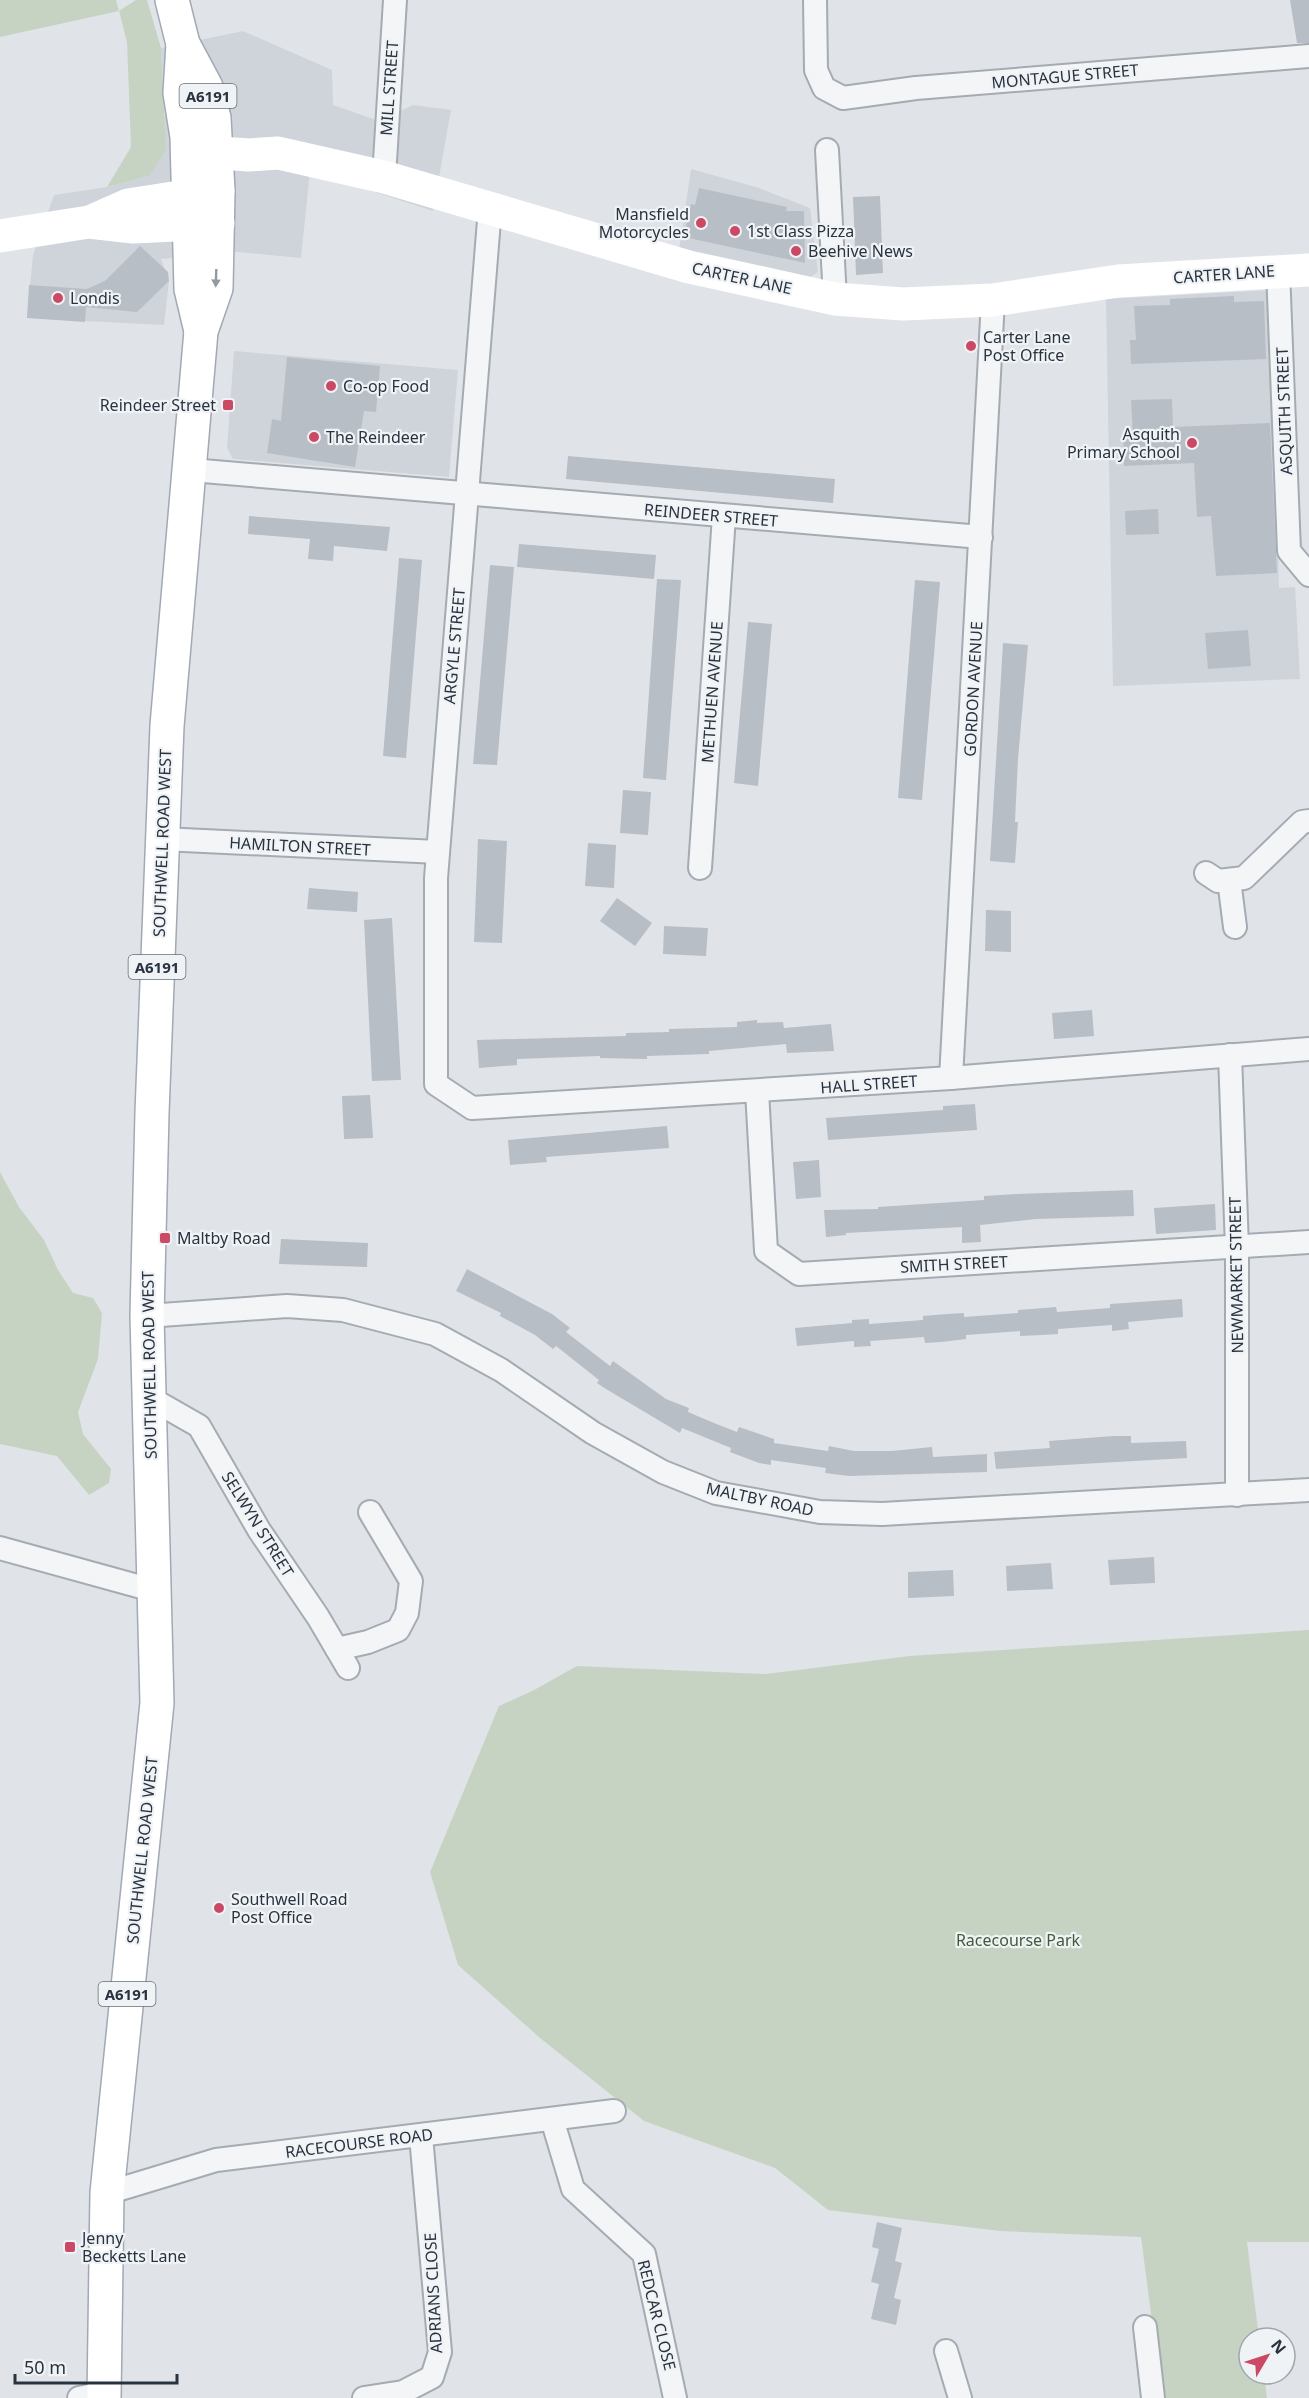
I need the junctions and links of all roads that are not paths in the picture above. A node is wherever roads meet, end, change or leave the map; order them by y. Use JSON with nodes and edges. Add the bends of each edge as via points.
{"nodes":[{"id":1,"x":172,"y":0,"type":"edge"},
{"id":2,"x":395,"y":0,"type":"edge"},
{"id":3,"x":815,"y":0,"type":"edge"},
{"id":4,"x":1309,"y":56,"type":"edge"},
{"id":5,"x":827,"y":150,"type":"dead end"},
{"id":6,"x":202,"y":152,"type":"junction"},
{"id":7,"x":384,"y":177,"type":"junction"},
{"id":8,"x":490,"y":208,"type":"junction"},
{"id":9,"x":204,"y":209,"type":"junction"},
{"id":10,"x":0,"y":236,"type":"edge"},
{"id":11,"x":1293,"y":270,"type":"edge"},
{"id":12,"x":835,"y":299,"type":"junction"},
{"id":13,"x":993,"y":300,"type":"junction"},
{"id":14,"x":191,"y":470,"type":"junction"},
{"id":15,"x":466,"y":495,"type":"junction"},
{"id":16,"x":724,"y":516,"type":"junction"},
{"id":17,"x":981,"y":537,"type":"junction"},
{"id":18,"x":1309,"y":575,"type":"edge"},
{"id":19,"x":1306,"y":821,"type":"edge"},
{"id":20,"x":162,"y":839,"type":"junction"},
{"id":21,"x":438,"y":852,"type":"junction"},
{"id":22,"x":700,"y":868,"type":"dead end"},
{"id":23,"x":1206,"y":873,"type":"dead end"},
{"id":24,"x":1229,"y":880,"type":"junction"},
{"id":25,"x":1235,"y":927,"type":"dead end"},
{"id":26,"x":1309,"y":1049,"type":"edge"},
{"id":27,"x":1230,"y":1055,"type":"junction"},
{"id":28,"x":951,"y":1078,"type":"junction"},
{"id":29,"x":436,"y":1084,"type":"joint"},
{"id":30,"x":757,"y":1091,"type":"junction"},
{"id":31,"x":1309,"y":1242,"type":"edge"},
{"id":32,"x":1237,"y":1248,"type":"junction"},
{"id":33,"x":147,"y":1316,"type":"junction"},
{"id":34,"x":150,"y":1398,"type":"junction"},
{"id":35,"x":1309,"y":1490,"type":"edge"},
{"id":36,"x":1237,"y":1495,"type":"junction"},
{"id":37,"x":370,"y":1512,"type":"dead end"},
{"id":38,"x":0,"y":1548,"type":"edge"},
{"id":39,"x":152,"y":1590,"type":"junction"},
{"id":40,"x":614,"y":2111,"type":"dead end"},
{"id":41,"x":552,"y":2119,"type":"junction"},
{"id":42,"x":421,"y":2136,"type":"junction"},
{"id":43,"x":107,"y":2193,"type":"junction"},
{"id":44,"x":1145,"y":2327,"type":"dead end"},
{"id":45,"x":946,"y":2351,"type":"dead end"},
{"id":46,"x":95,"y":2396,"type":"edge"},
{"id":47,"x":364,"y":2398,"type":"edge"},
{"id":48,"x":675,"y":2398,"type":"edge"},
{"id":49,"x":960,"y":2398,"type":"edge"},
{"id":50,"x":1154,"y":2398,"type":"edge"}],
"edges":[{"from":1,"to":6,"type":"main road","number":"A6191","via":[[183,45],[206,87],[214,118]]},
{"from":2,"to":7,"type":"street","name":"MILL STREET"},
{"from":3,"to":4,"type":"street","name":"MONTAGUE STREET","via":[[816,70],[824,88],[843,98],[916,88]]},
{"from":5,"to":12,"type":"street"},
{"from":6,"to":7,"type":"main road","name":"CARTER LANE","via":[[278,153]]},
{"from":6,"to":9,"type":"main road","number":"A6191"},
{"from":7,"to":8,"type":"main road","name":"CARTER LANE"},
{"from":8,"to":12,"type":"main road","name":"CARTER LANE","via":[[689,267]]},
{"from":8,"to":15,"type":"street","name":"ARGYLE STREET"},
{"from":9,"to":10,"type":"main road","via":[[133,227],[89,222]]},
{"from":9,"to":14,"type":"main road","name":"SOUTHWELL ROAD WEST","number":"A6191","via":[[191,289],[201,330]]},
{"from":11,"to":13,"type":"main road","name":"CARTER LANE","via":[[1118,281]]},
{"from":11,"to":18,"type":"street","name":"ASQUITH STREET","via":[[1290,551]]},
{"from":12,"to":13,"type":"main road","name":"CARTER LANE","via":[[903,304]]},
{"from":13,"to":17,"type":"street","name":"GORDON AVENUE"},
{"from":14,"to":15,"type":"street","name":"REINDEER STREET"},
{"from":14,"to":20,"type":"main road","name":"SOUTHWELL ROAD WEST","number":"A6191","via":[[167,726]]},
{"from":15,"to":16,"type":"street","name":"REINDEER STREET"},
{"from":15,"to":21,"type":"street","name":"ARGYLE STREET"},
{"from":16,"to":17,"type":"street","name":"REINDEER STREET"},
{"from":16,"to":22,"type":"street","name":"METHUEN AVENUE"},
{"from":17,"to":28,"type":"street","name":"GORDON AVENUE"},
{"from":19,"to":24,"type":"street","via":[[1244,878]]},
{"from":20,"to":21,"type":"street","name":"HAMILTON STREET"},
{"from":20,"to":33,"type":"main road","name":"SOUTHWELL ROAD WEST","number":"A6191"},
{"from":21,"to":29,"type":"street","name":"ARGYLE STREET"},
{"from":23,"to":24,"type":"street","via":[[1218,881]]},
{"from":24,"to":25,"type":"street"},
{"from":26,"to":27,"type":"street","name":"HALL STREET"},
{"from":27,"to":28,"type":"street","name":"HALL STREET"},
{"from":27,"to":32,"type":"street","name":"NEWMARKET STREET"},
{"from":28,"to":30,"type":"street","name":"HALL STREET"},
{"from":29,"to":30,"type":"street","name":"HALL STREET","via":[[472,1108]]},
{"from":30,"to":32,"type":"street","name":"SMITH STREET","via":[[766,1251],[799,1274]]},
{"from":31,"to":32,"type":"street","name":"SMITH STREET"},
{"from":32,"to":36,"type":"street","name":"NEWMARKET STREET"},
{"from":33,"to":34,"type":"main road","name":"SOUTHWELL ROAD WEST","number":"A6191"},
{"from":33,"to":36,"type":"street","name":"MALTBY ROAD","via":[[310,1307],[343,1310],[435,1334],[501,1370],[593,1433],[663,1473],[716,1492],[820,1512],[882,1514]]},
{"from":34,"to":37,"type":"street","name":"SELWYN STREET","via":[[199,1426],[259,1530],[343,1659],[368,1642],[398,1630],[406,1613],[411,1581]]},
{"from":34,"to":39,"type":"main road","name":"SOUTHWELL ROAD WEST","number":"A6191"},
{"from":35,"to":36,"type":"street","name":"MALTBY ROAD"},
{"from":38,"to":39,"type":"street"},
{"from":39,"to":43,"type":"main road","name":"SOUTHWELL ROAD WEST","number":"A6191","via":[[157,1703]]},
{"from":40,"to":41,"type":"street","name":"RACECOURSE ROAD"},
{"from":41,"to":42,"type":"street","name":"RACECOURSE ROAD"},
{"from":41,"to":48,"type":"street","name":"REDCAR CLOSE","via":[[573,2189],[644,2254]]},
{"from":42,"to":43,"type":"street","name":"RACECOURSE ROAD","via":[[216,2160]]},
{"from":42,"to":47,"type":"street","name":"ADRIANS CLOSE","via":[[440,2352],[432,2377],[403,2392]]},
{"from":43,"to":46,"type":"main road","name":"SOUTHWELL ROAD WEST","number":"A6191"},
{"from":44,"to":50,"type":"street"},
{"from":45,"to":49,"type":"street"}]}
